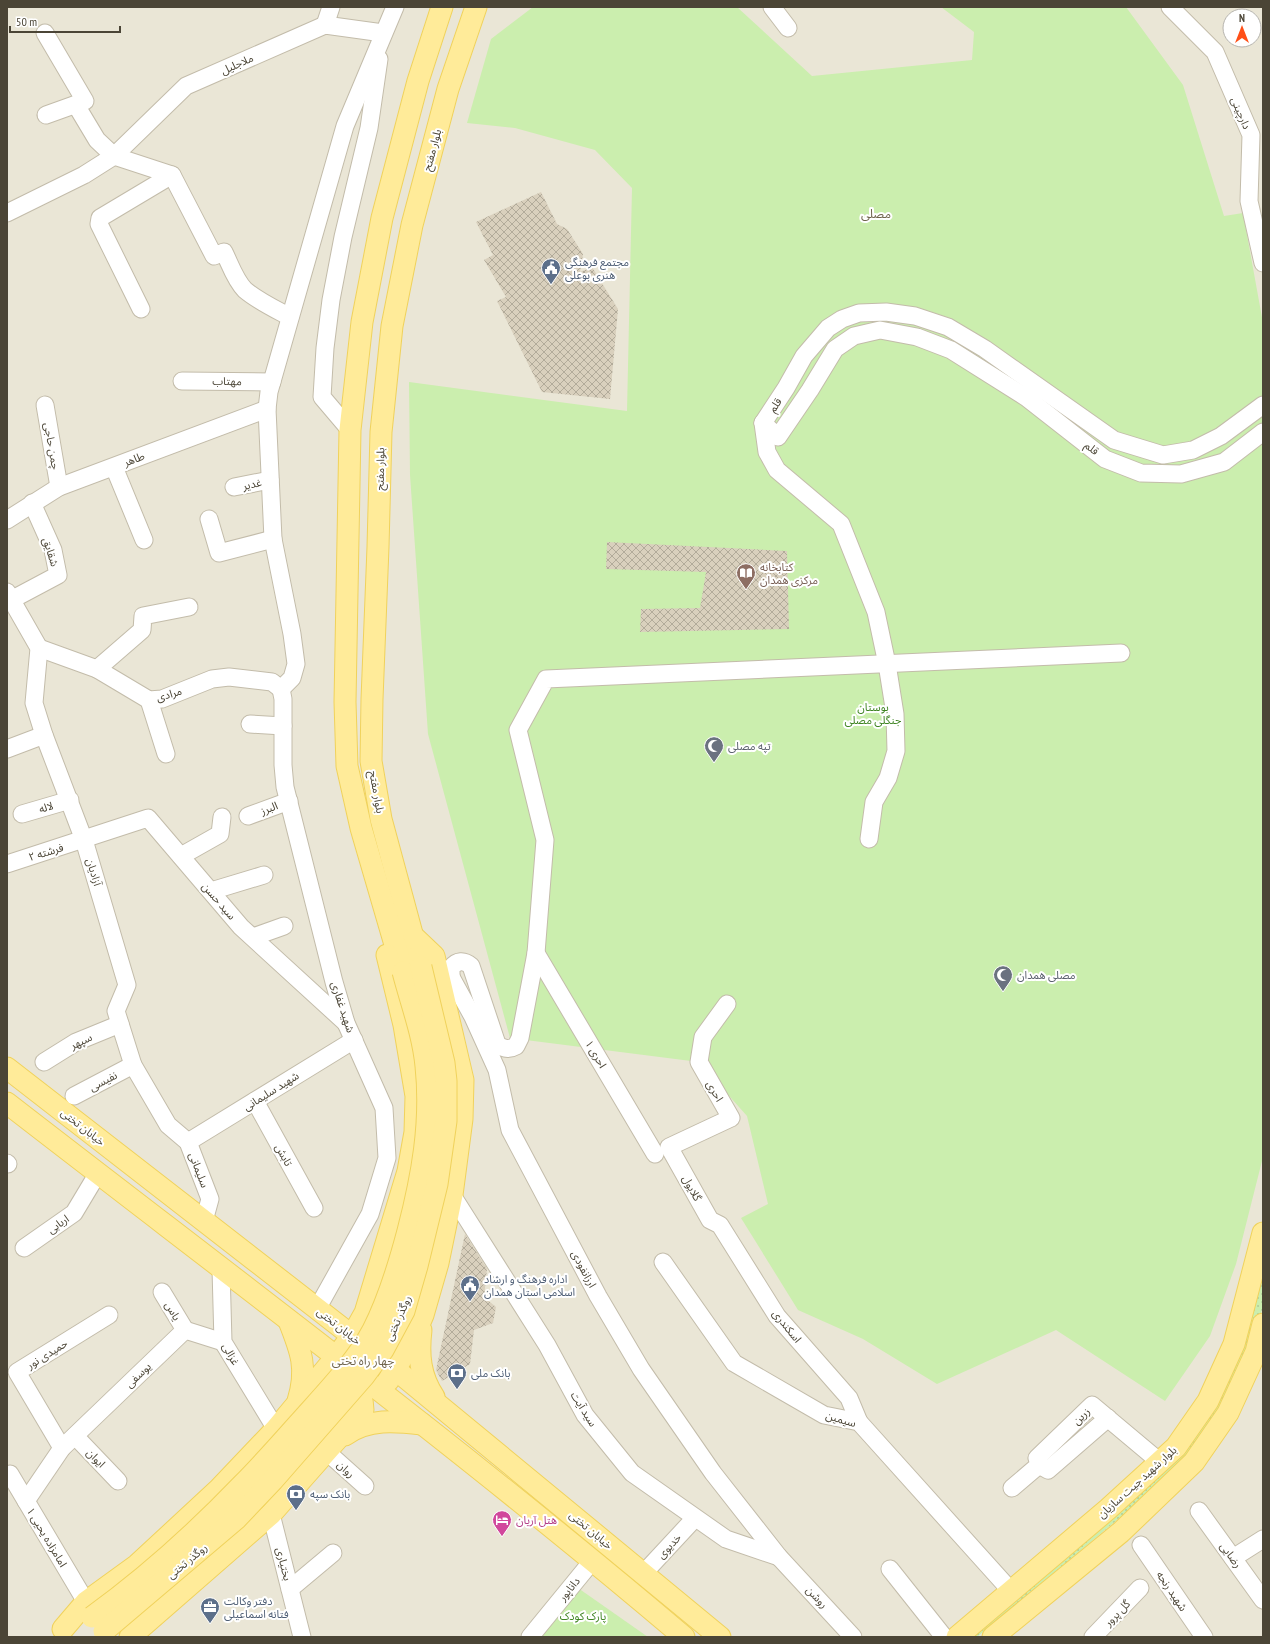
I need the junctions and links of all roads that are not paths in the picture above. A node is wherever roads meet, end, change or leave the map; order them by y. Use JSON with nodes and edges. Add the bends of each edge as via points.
{"nodes":[{"id":1,"x":331,"y":7,"type":"edge"},
{"id":2,"x":395,"y":7,"type":"edge"},
{"id":3,"x":442,"y":7,"type":"edge"},
{"id":4,"x":476,"y":7,"type":"edge"},
{"id":5,"x":772,"y":7,"type":"edge"},
{"id":6,"x":1170,"y":7,"type":"edge"},
{"id":7,"x":325,"y":25,"type":"junction"},
{"id":8,"x":788,"y":28,"type":"dead end"},
{"id":9,"x":45,"y":33,"type":"dead end"},
{"id":10,"x":383,"y":33,"type":"junction"},
{"id":11,"x":76,"y":105,"type":"junction"},
{"id":12,"x":46,"y":115,"type":"dead end"},
{"id":13,"x":1257,"y":134,"type":"edge"},
{"id":14,"x":114,"y":156,"type":"junction"},
{"id":15,"x":172,"y":175,"type":"junction"},
{"id":16,"x":7,"y":213,"type":"edge"},
{"id":17,"x":1260,"y":237,"type":"edge"},
{"id":18,"x":1263,"y":263,"type":"edge"},
{"id":19,"x":141,"y":309,"type":"dead end"},
{"id":20,"x":290,"y":317,"type":"junction"},
{"id":21,"x":182,"y":381,"type":"dead end"},
{"id":22,"x":272,"y":382,"type":"junction"},
{"id":23,"x":44,"y":405,"type":"dead end"},
{"id":24,"x":1263,"y":405,"type":"edge"},
{"id":25,"x":267,"y":409,"type":"junction"},
{"id":26,"x":763,"y":423,"type":"junction"},
{"id":27,"x":350,"y":430,"type":"junction"},
{"id":28,"x":1263,"y":432,"type":"edge"},
{"id":29,"x":114,"y":467,"type":"junction"},
{"id":30,"x":270,"y":480,"type":"junction"},
{"id":31,"x":59,"y":487,"type":"junction"},
{"id":32,"x":234,"y":487,"type":"dead end"},
{"id":33,"x":32,"y":503,"type":"junction"},
{"id":34,"x":209,"y":519,"type":"dead end"},
{"id":35,"x":7,"y":520,"type":"edge"},
{"id":36,"x":273,"y":539,"type":"junction"},
{"id":37,"x":144,"y":540,"type":"dead end"},
{"id":38,"x":9,"y":596,"type":"edge"},
{"id":39,"x":189,"y":607,"type":"dead end"},
{"id":40,"x":39,"y":648,"type":"junction"},
{"id":41,"x":1121,"y":653,"type":"dead end"},
{"id":42,"x":887,"y":664,"type":"junction"},
{"id":43,"x":97,"y":669,"type":"junction"},
{"id":44,"x":281,"y":690,"type":"junction"},
{"id":45,"x":149,"y":700,"type":"junction"},
{"id":46,"x":250,"y":724,"type":"dead end"},
{"id":47,"x":283,"y":726,"type":"junction"},
{"id":48,"x":44,"y":735,"type":"junction"},
{"id":49,"x":7,"y":749,"type":"edge"},
{"id":50,"x":166,"y":754,"type":"dead end"},
{"id":51,"x":70,"y":800,"type":"junction"},
{"id":52,"x":289,"y":801,"type":"junction"},
{"id":53,"x":22,"y":814,"type":"dead end"},
{"id":54,"x":248,"y":816,"type":"dead end"},
{"id":55,"x":222,"y":817,"type":"dead end"},
{"id":56,"x":870,"y":839,"type":"dead end"},
{"id":57,"x":84,"y":840,"type":"junction"},
{"id":58,"x":181,"y":856,"type":"junction"},
{"id":59,"x":7,"y":864,"type":"edge"},
{"id":60,"x":264,"y":874,"type":"dead end"},
{"id":61,"x":211,"y":891,"type":"junction"},
{"id":62,"x":389,"y":925,"type":"junction"},
{"id":63,"x":284,"y":926,"type":"dead end"},
{"id":64,"x":253,"y":937,"type":"junction"},
{"id":65,"x":536,"y":954,"type":"junction"},
{"id":66,"x":419,"y":965,"type":"junction"},
{"id":67,"x":451,"y":977,"type":"junction"},
{"id":68,"x":727,"y":1004,"type":"dead end"},
{"id":69,"x":346,"y":1023,"type":"junction"},
{"id":70,"x":120,"y":1024,"type":"junction"},
{"id":71,"x":354,"y":1040,"type":"junction"},
{"id":72,"x":44,"y":1062,"type":"dead end"},
{"id":73,"x":133,"y":1065,"type":"junction"},
{"id":74,"x":7,"y":1068,"type":"edge"},
{"id":75,"x":74,"y":1096,"type":"dead end"},
{"id":76,"x":255,"y":1101,"type":"junction"},
{"id":77,"x":7,"y":1103,"type":"edge"},
{"id":78,"x":188,"y":1142,"type":"junction"},
{"id":79,"x":662,"y":1151,"type":"junction"},
{"id":80,"x":98,"y":1174,"type":"junction"},
{"id":81,"x":452,"y":1195,"type":"junction"},
{"id":82,"x":314,"y":1208,"type":"dead end"},
{"id":83,"x":204,"y":1221,"type":"junction"},
{"id":84,"x":720,"y":1225,"type":"joint"},
{"id":85,"x":1263,"y":1233,"type":"edge"},
{"id":86,"x":24,"y":1248,"type":"dead end"},
{"id":87,"x":382,"y":1257,"type":"junction"},
{"id":88,"x":663,"y":1262,"type":"dead end"},
{"id":89,"x":221,"y":1269,"type":"junction"},
{"id":90,"x":162,"y":1292,"type":"dead end"},
{"id":91,"x":320,"y":1311,"type":"junction"},
{"id":92,"x":365,"y":1313,"type":"junction"},
{"id":93,"x":109,"y":1315,"type":"dead end"},
{"id":94,"x":423,"y":1315,"type":"junction"},
{"id":95,"x":289,"y":1321,"type":"junction"},
{"id":96,"x":1263,"y":1324,"type":"edge"},
{"id":97,"x":185,"y":1330,"type":"junction"},
{"id":98,"x":352,"y":1336,"type":"junction"},
{"id":99,"x":412,"y":1341,"type":"junction"},
{"id":100,"x":223,"y":1342,"type":"junction"},
{"id":101,"x":336,"y":1357,"type":"junction"},
{"id":102,"x":12,"y":1369,"type":"edge"},
{"id":103,"x":396,"y":1370,"type":"junction"},
{"id":104,"x":319,"y":1376,"type":"junction"},
{"id":105,"x":380,"y":1392,"type":"junction"},
{"id":106,"x":297,"y":1403,"type":"junction"},
{"id":107,"x":440,"y":1406,"type":"junction"},
{"id":108,"x":859,"y":1422,"type":"junction"},
{"id":109,"x":422,"y":1424,"type":"junction"},
{"id":110,"x":276,"y":1429,"type":"junction"},
{"id":111,"x":75,"y":1436,"type":"junction"},
{"id":112,"x":332,"y":1446,"type":"junction"},
{"id":113,"x":62,"y":1448,"type":"junction"},
{"id":114,"x":1160,"y":1462,"type":"junction"},
{"id":115,"x":7,"y":1475,"type":"edge"},
{"id":116,"x":118,"y":1480,"type":"dead end"},
{"id":117,"x":365,"y":1486,"type":"dead end"},
{"id":118,"x":1012,"y":1488,"type":"dead end"},
{"id":119,"x":26,"y":1501,"type":"junction"},
{"id":120,"x":1199,"y":1511,"type":"dead end"},
{"id":121,"x":271,"y":1514,"type":"junction"},
{"id":122,"x":695,"y":1518,"type":"junction"},
{"id":123,"x":1263,"y":1539,"type":"edge"},
{"id":124,"x":1141,"y":1545,"type":"dead end"},
{"id":125,"x":334,"y":1553,"type":"dead end"},
{"id":126,"x":779,"y":1557,"type":"junction"},
{"id":127,"x":1233,"y":1558,"type":"junction"},
{"id":128,"x":593,"y":1560,"type":"junction"},
{"id":129,"x":890,"y":1569,"type":"dead end"},
{"id":130,"x":643,"y":1574,"type":"junction"},
{"id":131,"x":1140,"y":1588,"type":"dead end"},
{"id":132,"x":290,"y":1589,"type":"junction"},
{"id":133,"x":1011,"y":1591,"type":"junction"},
{"id":134,"x":1263,"y":1600,"type":"edge"},
{"id":135,"x":95,"y":1622,"type":"edge"},
{"id":136,"x":57,"y":1633,"type":"edge"},
{"id":137,"x":130,"y":1637,"type":"edge"},
{"id":138,"x":302,"y":1637,"type":"edge"},
{"id":139,"x":530,"y":1637,"type":"edge"},
{"id":140,"x":684,"y":1637,"type":"edge"},
{"id":141,"x":720,"y":1637,"type":"edge"},
{"id":142,"x":854,"y":1637,"type":"edge"},
{"id":143,"x":944,"y":1637,"type":"edge"},
{"id":144,"x":957,"y":1637,"type":"edge"},
{"id":145,"x":993,"y":1637,"type":"edge"},
{"id":146,"x":1093,"y":1637,"type":"edge"},
{"id":147,"x":1204,"y":1637,"type":"edge"}],
"edges":[{"from":1,"to":7,"type":"street"},
{"from":2,"to":10,"type":"street"},
{"from":3,"to":27,"type":"main road","name":"بلوار مفتح","via":[[418,81],[382,218],[362,322]]},
{"from":4,"to":66,"type":"main road","name":"بلوار مفتح","via":[[448,89],[412,225],[392,326],[381,432],[371,761],[381,819],[414,937]]},
{"from":5,"to":8,"type":"street"},
{"from":6,"to":13,"type":"street","name":"دارچینی","via":[[1216,52]]},
{"from":7,"to":10,"type":"street"},
{"from":7,"to":14,"type":"street","name":"ملاجلیل","via":[[186,86]]},
{"from":9,"to":11,"type":"street","via":[[85,101]]},
{"from":10,"to":20,"type":"street","via":[[345,126]]},
{"from":10,"to":27,"type":"street","via":[[369,128],[342,244],[325,348],[322,397]]},
{"from":11,"to":12,"type":"street"},
{"from":11,"to":14,"type":"street","via":[[97,140]]},
{"from":13,"to":17,"type":"street","name":"دارچینی","via":[[1249,201]]},
{"from":14,"to":15,"type":"street"},
{"from":14,"to":16,"type":"street","name":"ملاجلیل","via":[[84,175]]},
{"from":15,"to":19,"type":"street","via":[[100,218],[99,224]]},
{"from":15,"to":20,"type":"street","via":[[214,256],[224,252],[245,289]]},
{"from":17,"to":18,"type":"street","name":"دارچینی"},
{"from":20,"to":22,"type":"street"},
{"from":21,"to":22,"type":"street","name":"مهتاب"},
{"from":22,"to":25,"type":"street"},
{"from":23,"to":31,"type":"street","name":"چمن حاجی"},
{"from":24,"to":26,"type":"street","name":"قلم","via":[[1221,436],[1193,450],[1163,455],[1114,440],[985,349],[948,328],[915,316],[886,312],[859,313],[842,319],[828,328],[804,356]]},
{"from":25,"to":29,"type":"street","name":"طاهر"},
{"from":25,"to":30,"type":"street"},
{"from":26,"to":28,"type":"street","name":"قلم","via":[[778,438],[835,349],[854,336],[880,330],[918,337],[951,350],[1027,398],[1105,459],[1141,473],[1181,474],[1224,462]]},
{"from":26,"to":42,"type":"street","via":[[767,452],[777,470],[841,524],[876,612]]},
{"from":27,"to":62,"type":"main road","name":"بلوار مفتح","via":[[345,702],[347,766],[361,828]]},
{"from":29,"to":31,"type":"street","name":"طاهر"},
{"from":29,"to":37,"type":"street"},
{"from":30,"to":32,"type":"street","name":"غدیر"},
{"from":30,"to":36,"type":"street"},
{"from":31,"to":33,"type":"street","name":"طاهر"},
{"from":33,"to":35,"type":"street","name":"طاهر"},
{"from":33,"to":38,"type":"street","name":"شقایق","via":[[53,550],[58,575]]},
{"from":34,"to":36,"type":"street","via":[[219,553]]},
{"from":36,"to":44,"type":"street","via":[[296,664],[292,678]]},
{"from":38,"to":40,"type":"street"},
{"from":39,"to":43,"type":"street","via":[[143,616],[142,630]]},
{"from":40,"to":43,"type":"street","name":"مرادی"},
{"from":40,"to":48,"type":"street","name":"آزادیان","via":[[34,703]]},
{"from":41,"to":42,"type":"street"},
{"from":42,"to":56,"type":"street","via":[[895,714],[896,751],[888,778],[874,802]]},
{"from":42,"to":65,"type":"street","via":[[546,679],[518,730],[545,840]]},
{"from":43,"to":45,"type":"street","name":"مرادی"},
{"from":44,"to":45,"type":"street","name":"مرادی","via":[[272,682],[229,677],[212,679],[162,699]]},
{"from":44,"to":47,"type":"street","name":"شهید غفاری"},
{"from":45,"to":50,"type":"street"},
{"from":46,"to":47,"type":"street"},
{"from":47,"to":52,"type":"street","name":"شهید غفاری","via":[[284,765]]},
{"from":48,"to":49,"type":"street"},
{"from":48,"to":51,"type":"street","name":"آزادیان"},
{"from":51,"to":53,"type":"street","name":"لاله"},
{"from":51,"to":57,"type":"street","name":"آزادیان"},
{"from":52,"to":54,"type":"street","name":"البرز"},
{"from":52,"to":69,"type":"street","name":"شهید غفاری"},
{"from":55,"to":58,"type":"street","via":[[220,834]]},
{"from":57,"to":58,"type":"street","name":"سید حسن","via":[[148,818]]},
{"from":57,"to":59,"type":"street","name":"فرشته ۲"},
{"from":57,"to":70,"type":"street","name":"آزادیان","via":[[127,985],[116,1011]]},
{"from":58,"to":61,"type":"street","name":"سید حسن"},
{"from":60,"to":61,"type":"street"},
{"from":61,"to":64,"type":"street","name":"سید حسن","via":[[241,927]]},
{"from":62,"to":66,"type":"main road","name":"بلوار مفتح"},
{"from":62,"to":87,"type":"main road","via":[[386,951],[404,1025],[416,1096],[415,1132],[408,1171]]},
{"from":63,"to":64,"type":"street"},
{"from":64,"to":69,"type":"street","name":"سید حسن"},
{"from":65,"to":67,"type":"street","via":[[520,1038],[512,1048],[504,1048],[497,1044],[471,966],[463,961],[458,962],[451,968]]},
{"from":65,"to":79,"type":"street","name":"احری ۱"},
{"from":66,"to":67,"type":"street","name":"ارزانفودی"},
{"from":66,"to":81,"type":"main road","via":[[463,1080],[462,1120]]},
{"from":66,"to":135,"type":"main road","name":"روگذر تختی","bridge":true,"via":[[444,1062],[446,1121],[437,1184],[404,1311],[383,1350],[364,1376],[236,1519]]},
{"from":67,"to":126,"type":"street","name":"ارزانفودی","via":[[497,1070],[510,1130],[598,1296],[641,1369],[713,1473]]},
{"from":68,"to":79,"type":"street","name":"احری","via":[[703,1037],[699,1062],[731,1118]]},
{"from":69,"to":71,"type":"street","name":"شهید غفاری"},
{"from":70,"to":72,"type":"street","name":"سپهر","via":[[76,1042]]},
{"from":70,"to":73,"type":"street","name":"آزادیان"},
{"from":71,"to":76,"type":"street","name":"شهید سلیمانی"},
{"from":71,"to":91,"type":"street","name":"شهید غفاری","via":[[384,1108],[386,1158],[370,1214]]},
{"from":73,"to":75,"type":"street","name":"نفیسی"},
{"from":73,"to":78,"type":"street","name":"آزادیان","via":[[168,1125]]},
{"from":74,"to":83,"type":"main road","name":"خیابان تختی"},
{"from":76,"to":78,"type":"street","name":"شهید سلیمانی"},
{"from":76,"to":82,"type":"street","name":"تابش"},
{"from":77,"to":80,"type":"main road","name":"خیابان تختی"},
{"from":78,"to":83,"type":"street","name":"سلیمانی","via":[[210,1199]]},
{"from":79,"to":84,"type":"street","name":"گلایول","via":[[710,1220]]},
{"from":80,"to":86,"type":"street","name":"اربابی","via":[[74,1213]]},
{"from":80,"to":89,"type":"main road","name":"خیابان تختی"},
{"from":81,"to":94,"type":"main road","via":[[438,1263]]},
{"from":81,"to":122,"type":"street","name":"سید آیت","via":[[547,1345],[585,1415],[632,1473]]},
{"from":83,"to":91,"type":"main road","name":"خیابان تختی"},
{"from":84,"to":108,"type":"street","name":"اسکندری","via":[[777,1316],[849,1398]]},
{"from":85,"to":114,"type":"main road","name":"بلوار شهید چیت سازیان","via":[[1236,1337],[1208,1401],[1176,1447]]},
{"from":87,"to":91,"type":"main road","via":[[364,1295],[354,1309],[338,1316]]},
{"from":87,"to":92,"type":"main road"},
{"from":88,"to":108,"type":"street","name":"سیمین","via":[[734,1363],[824,1414]]},
{"from":89,"to":95,"type":"main road","name":"خیابان تختی"},
{"from":89,"to":100,"type":"street","name":"غزالی"},
{"from":90,"to":97,"type":"street","name":"یاس"},
{"from":91,"to":98,"type":"main road","name":"خیابان تختی"},
{"from":92,"to":98,"type":"main road"},
{"from":92,"to":99,"type":"main road","via":[[369,1329],[377,1340],[390,1345]]},
{"from":93,"to":102,"type":"street","name":"حمیدی نور"},
{"from":94,"to":99,"type":"main road"},
{"from":94,"to":107,"type":"main road","via":[[420,1365],[425,1382]]},
{"from":95,"to":101,"type":"main road","name":"خیابان تختی"},
{"from":95,"to":106,"type":"main road","via":[[297,1340],[304,1371]]},
{"from":96,"to":145,"type":"main road","via":[[1256,1352],[1228,1413],[1194,1462],[1125,1528]]},
{"from":97,"to":100,"type":"street"},
{"from":97,"to":111,"type":"street","name":"یوسفی"},
{"from":98,"to":101,"type":"main road"},
{"from":98,"to":103,"type":"main road","name":"خیابان تختی"},
{"from":99,"to":103,"type":"main road"},
{"from":100,"to":110,"type":"street","name":"غزالی"},
{"from":101,"to":104,"type":"main road"},
{"from":101,"to":105,"type":"main road","name":"خیابان تختی"},
{"from":102,"to":113,"type":"street","name":"حمیدی نور"},
{"from":103,"to":105,"type":"main road"},
{"from":103,"to":107,"type":"main road","name":"خیابان تختی"},
{"from":104,"to":106,"type":"main road"},
{"from":104,"to":112,"type":"main road","via":[[340,1376],[349,1380],[358,1387],[362,1398],[363,1410]]},
{"from":105,"to":109,"type":"main road","name":"خیابان تختی"},
{"from":106,"to":110,"type":"main road"},
{"from":107,"to":130,"type":"main road","name":"خیابان تختی"},
{"from":108,"to":133,"type":"street","name":"سیمین"},
{"from":109,"to":112,"type":"main road","via":[[397,1421],[371,1423],[348,1433]]},
{"from":109,"to":128,"type":"main road","name":"خیابان تختی"},
{"from":110,"to":135,"type":"main road","via":[[218,1489],[137,1565]]},
{"from":111,"to":113,"type":"street","name":"یوسفی"},
{"from":111,"to":116,"type":"street","name":"ایوان"},
{"from":112,"to":117,"type":"street","name":"روان"},
{"from":112,"to":121,"type":"main road"},
{"from":113,"to":119,"type":"street","name":"یوسفی"},
{"from":114,"to":118,"type":"street","name":"زرین","via":[[1092,1405],[1037,1458],[1039,1465]]},
{"from":114,"to":133,"type":"main road","name":"بلوار شهید چیت سازیان"},
{"from":115,"to":119,"type":"street","name":"امامزاده یحیی ۱","via":[[10,1474]]},
{"from":119,"to":135,"type":"street","name":"امامزاده یحیی ۱"},
{"from":120,"to":127,"type":"street","name":"رضایی"},
{"from":121,"to":132,"type":"street","name":"بختیاری"},
{"from":121,"to":137,"type":"main road"},
{"from":122,"to":126,"type":"street","name":"سید آیت","via":[[726,1539]]},
{"from":122,"to":130,"type":"street","name":"خدیوی"},
{"from":123,"to":127,"type":"street"},
{"from":124,"to":147,"type":"street","name":"شهید رنجه"},
{"from":125,"to":132,"type":"street"},
{"from":126,"to":142,"type":"street","name":"روشن"},
{"from":127,"to":134,"type":"street","name":"رضایی"},
{"from":128,"to":139,"type":"street","name":"داناپور"},
{"from":128,"to":140,"type":"main road","name":"خیابان تختی"},
{"from":129,"to":143,"type":"street"},
{"from":130,"to":141,"type":"main road","name":"خیابان تختی"},
{"from":131,"to":146,"type":"street","name":"گل پرور"},
{"from":132,"to":138,"type":"street","name":"بختیاری"},
{"from":133,"to":144,"type":"main road","name":"بلوار شهید چیت سازیان"},
{"from":135,"to":136,"type":"main road"}]}
